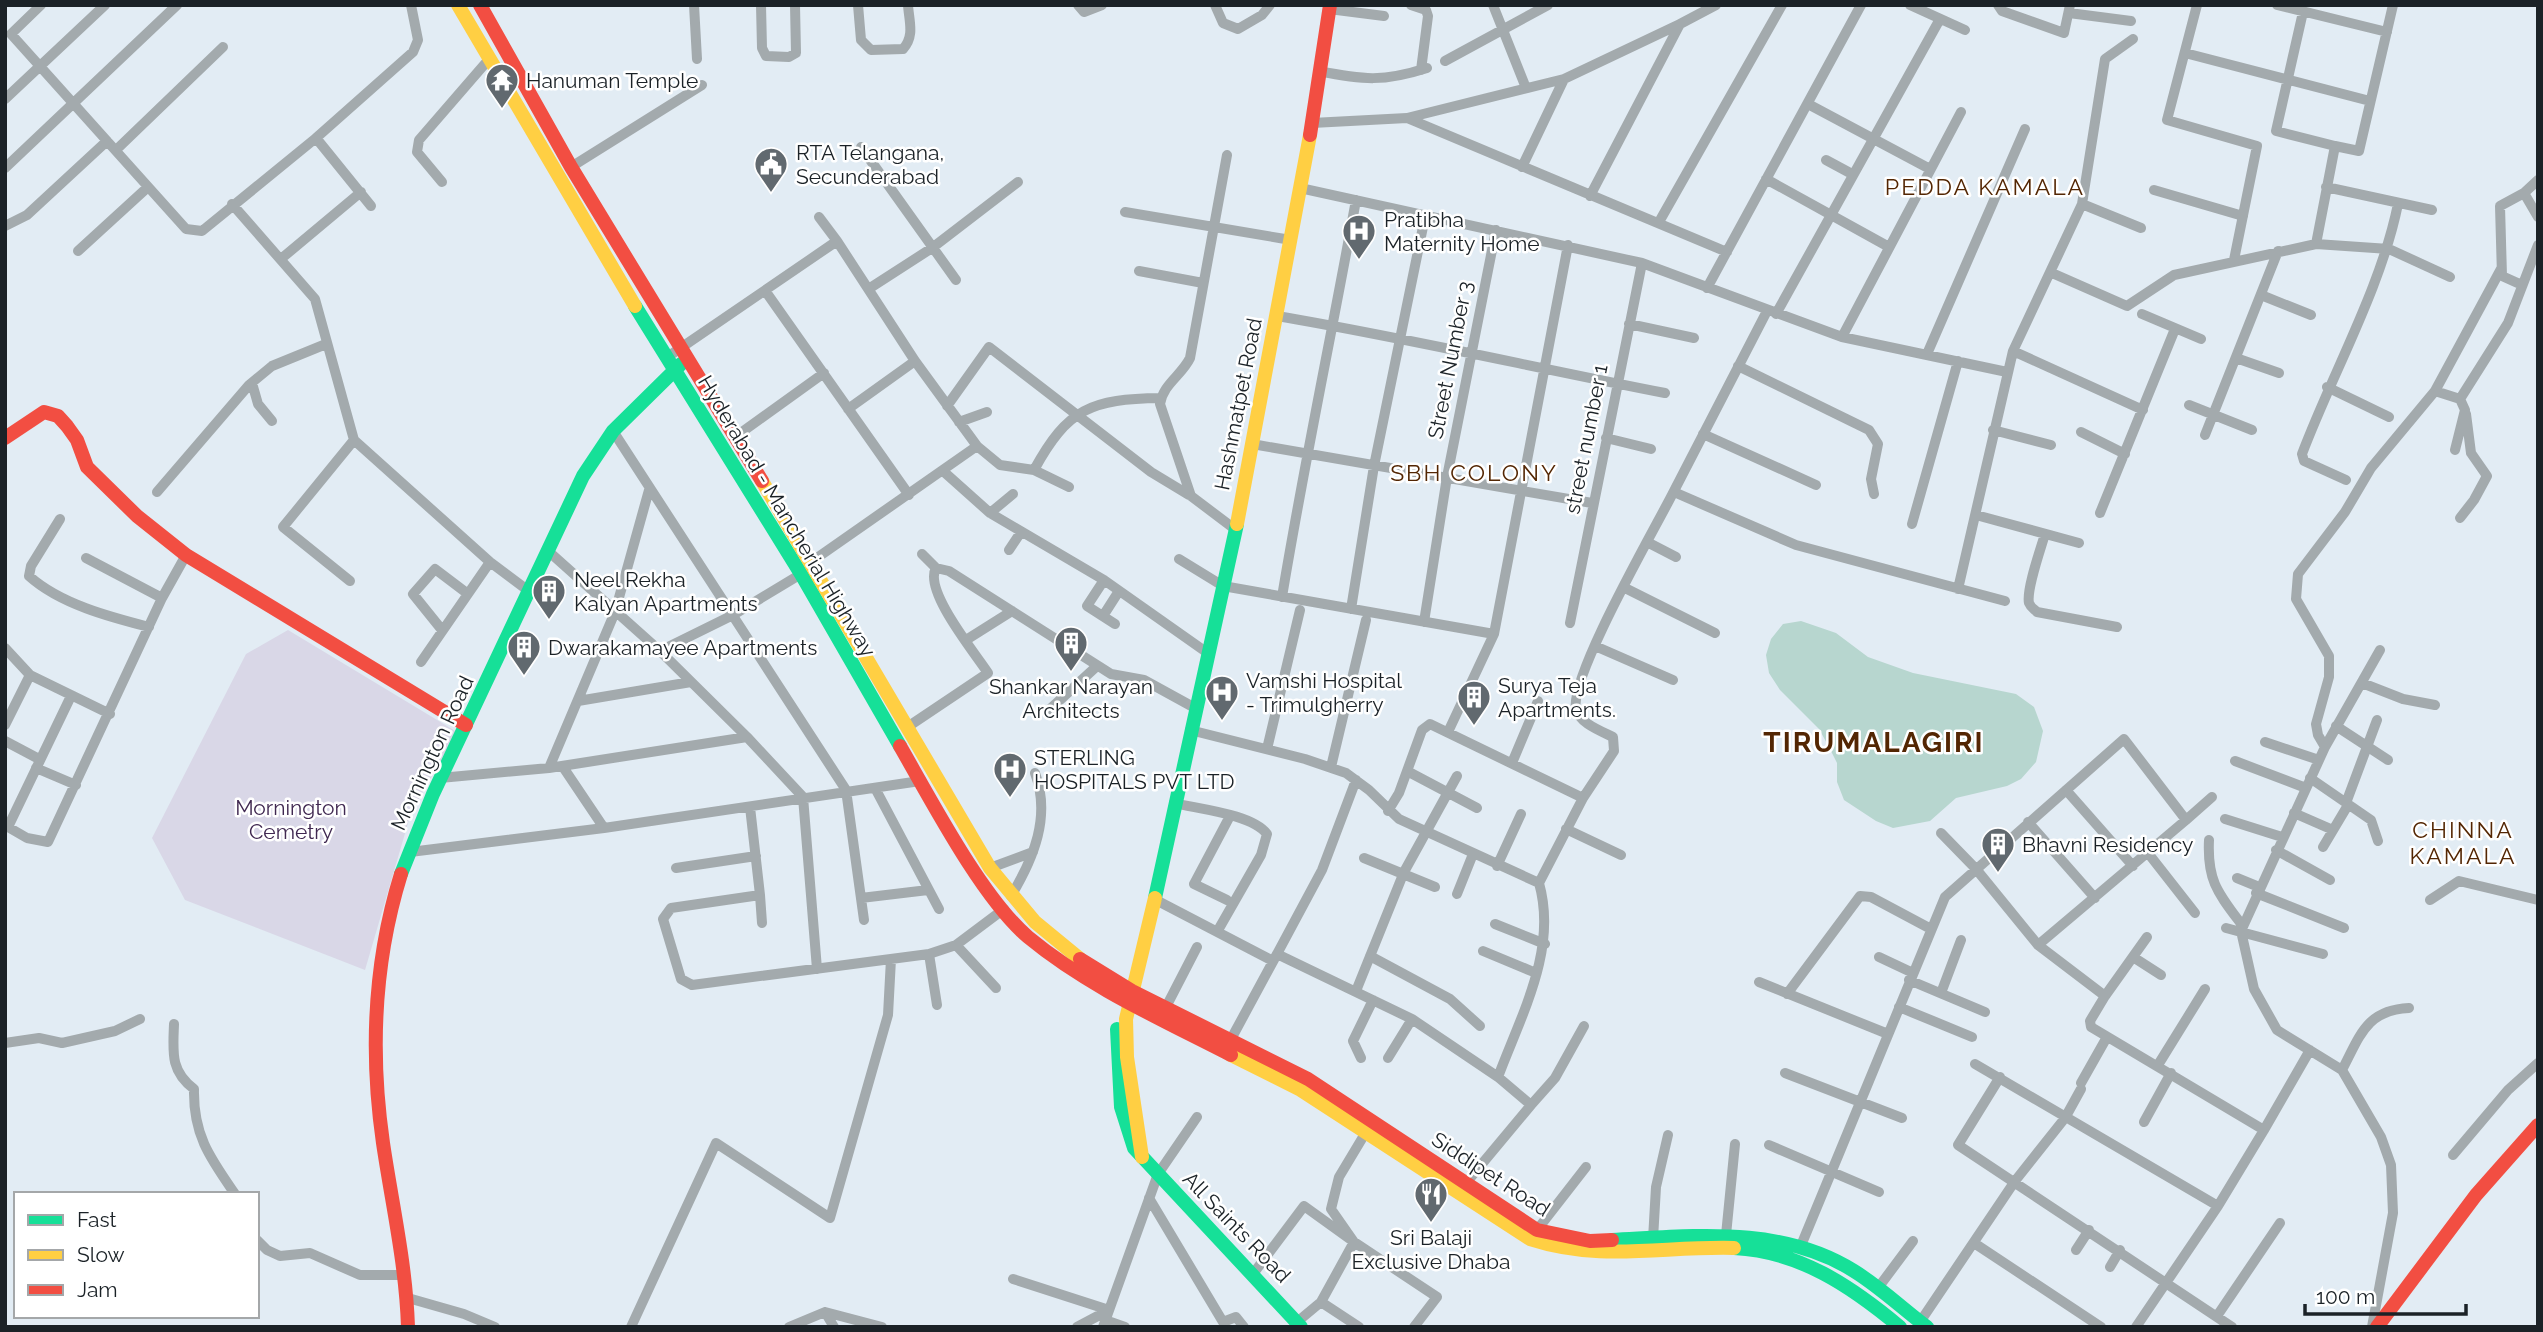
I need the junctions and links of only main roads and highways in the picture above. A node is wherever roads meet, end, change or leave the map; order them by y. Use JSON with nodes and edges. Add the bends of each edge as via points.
{"nodes":[{"id":1,"x":458,"y":5,"type":"edge"},
{"id":2,"x":480,"y":5,"type":"edge"},
{"id":3,"x":1330,"y":7,"type":"edge"},
{"id":4,"x":685,"y":353,"type":"junction"},
{"id":5,"x":669,"y":364,"type":"junction"},
{"id":6,"x":5,"y":438,"type":"edge"},
{"id":7,"x":806,"y":568,"type":"junction"},
{"id":8,"x":466,"y":725,"type":"junction"},
{"id":9,"x":1173,"y":806,"type":"junction"},
{"id":10,"x":1007,"y":902,"type":"junction"},
{"id":11,"x":1126,"y":995,"type":"junction"},
{"id":12,"x":2538,"y":1125,"type":"edge"},
{"id":13,"x":1299,"y":1324,"type":"edge"},
{"id":14,"x":1924,"y":1324,"type":"edge"},
{"id":15,"x":408,"y":1327,"type":"edge"},
{"id":16,"x":1900,"y":1327,"type":"edge"},
{"id":17,"x":2374,"y":1327,"type":"edge"}],
"edges":[{"from":1,"to":5,"type":"main road","name":"Hyderabad - Mancherial Highway"},
{"from":2,"to":4,"type":"main road","name":"Hyderabad - Mancherial Highway","via":[[571,167]]},
{"from":3,"to":9,"type":"main road","name":"Hashmatpet Road","via":[[1236,530]]},
{"from":4,"to":5,"type":"main road","name":"Mornington Road"},
{"from":4,"to":7,"type":"main road","name":"Hyderabad - Mancherial Highway"},
{"from":5,"to":7,"type":"main road","name":"Hyderabad - Mancherial Highway"},
{"from":5,"to":8,"type":"main road","name":"Mornington Road","via":[[613,431],[583,476]]},
{"from":6,"to":8,"type":"main road","via":[[44,412],[58,416],[77,440],[87,467],[186,555]]},
{"from":7,"to":10,"type":"main road","name":"Hyderabad - Mancherial Highway"},
{"from":7,"to":10,"type":"main road","name":"Hyderabad - Mancherial Highway","via":[[920,781],[987,889]]},
{"from":8,"to":15,"type":"main road","name":"Mornington Road","via":[[422,815],[384,932],[379,975],[383,1142],[405,1275]]},
{"from":9,"to":11,"type":"main road","name":"Hashmatpet Road","via":[[1164,827]]},
{"from":9,"to":11,"type":"main road","name":"Hashmatpet Road","via":[[1172,829]]},
{"from":10,"to":11,"type":"main road","name":"Hyderabad - Mancherial Highway"},
{"from":11,"to":13,"type":"main road","name":"All Saints Road","via":[[1127,1057],[1142,1157]]},
{"from":11,"to":14,"type":"main road","name":"Siddipet Road","via":[[1166,1007],[1308,1079],[1537,1230],[1590,1241],[1727,1235],[1772,1240],[1854,1271]]},
{"from":11,"to":16,"type":"main road","name":"Siddipet Road","via":[[1298,1089],[1542,1244],[1600,1255],[1752,1250],[1779,1255],[1843,1283]]},
{"from":12,"to":17,"type":"main road","via":[[2476,1195]]}]}
